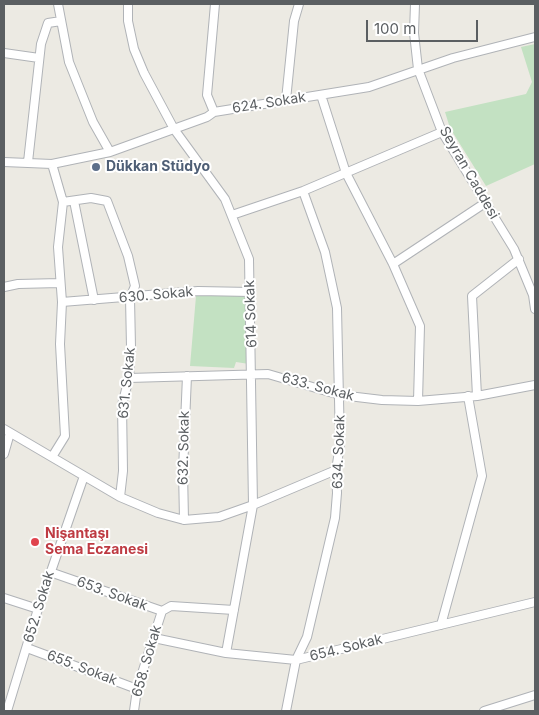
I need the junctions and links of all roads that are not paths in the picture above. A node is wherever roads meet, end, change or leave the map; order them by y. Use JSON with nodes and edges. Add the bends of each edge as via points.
{"nodes":[{"id":1,"x":58,"y":4,"type":"edge"},
{"id":2,"x":128,"y":4,"type":"edge"},
{"id":3,"x":215,"y":4,"type":"edge"},
{"id":4,"x":299,"y":4,"type":"edge"},
{"id":5,"x":415,"y":4,"type":"edge"},
{"id":6,"x":61,"y":21,"type":"junction"},
{"id":7,"x":535,"y":37,"type":"edge"},
{"id":8,"x":4,"y":53,"type":"edge"},
{"id":9,"x":39,"y":58,"type":"junction"},
{"id":10,"x":418,"y":69,"type":"junction"},
{"id":11,"x":321,"y":94,"type":"junction"},
{"id":12,"x":286,"y":100,"type":"junction"},
{"id":13,"x":214,"y":112,"type":"junction"},
{"id":14,"x":174,"y":129,"type":"junction"},
{"id":15,"x":442,"y":132,"type":"junction"},
{"id":16,"x":110,"y":152,"type":"junction"},
{"id":17,"x":4,"y":162,"type":"edge"},
{"id":18,"x":28,"y":162,"type":"junction"},
{"id":19,"x":52,"y":164,"type":"junction"},
{"id":20,"x":346,"y":173,"type":"junction"},
{"id":21,"x":303,"y":192,"type":"junction"},
{"id":22,"x":74,"y":201,"type":"junction"},
{"id":23,"x":63,"y":202,"type":"junction"},
{"id":24,"x":485,"y":204,"type":"junction"},
{"id":25,"x":232,"y":215,"type":"junction"},
{"id":26,"x":519,"y":259,"type":"junction"},
{"id":27,"x":392,"y":264,"type":"junction"},
{"id":28,"x":60,"y":283,"type":"junction"},
{"id":29,"x":4,"y":286,"type":"edge"},
{"id":30,"x":251,"y":292,"type":"junction"},
{"id":31,"x":130,"y":298,"type":"junction"},
{"id":32,"x":94,"y":300,"type":"junction"},
{"id":33,"x":62,"y":302,"type":"junction"},
{"id":34,"x":535,"y":309,"type":"edge"},
{"id":35,"x":252,"y":375,"type":"junction"},
{"id":36,"x":187,"y":376,"type":"junction"},
{"id":37,"x":129,"y":378,"type":"junction"},
{"id":38,"x":535,"y":385,"type":"edge"},
{"id":39,"x":340,"y":396,"type":"junction"},
{"id":40,"x":468,"y":396,"type":"junction"},
{"id":41,"x":477,"y":396,"type":"junction"},
{"id":42,"x":418,"y":401,"type":"junction"},
{"id":43,"x":7,"y":431,"type":"edge"},
{"id":44,"x":4,"y":454,"type":"edge"},
{"id":45,"x":52,"y":457,"type":"junction"},
{"id":46,"x":336,"y":470,"type":"junction"},
{"id":47,"x":84,"y":476,"type":"junction"},
{"id":48,"x":120,"y":497,"type":"junction"},
{"id":49,"x":253,"y":505,"type":"junction"},
{"id":50,"x":184,"y":520,"type":"junction"},
{"id":51,"x":50,"y":572,"type":"junction"},
{"id":52,"x":4,"y":598,"type":"edge"},
{"id":53,"x":535,"y":602,"type":"edge"},
{"id":54,"x":38,"y":609,"type":"junction"},
{"id":55,"x":234,"y":610,"type":"junction"},
{"id":56,"x":162,"y":612,"type":"junction"},
{"id":57,"x":441,"y":625,"type":"junction"},
{"id":58,"x":154,"y":638,"type":"junction"},
{"id":59,"x":27,"y":648,"type":"junction"},
{"id":60,"x":226,"y":652,"type":"junction"},
{"id":61,"x":296,"y":660,"type":"junction"},
{"id":62,"x":137,"y":689,"type":"junction"},
{"id":63,"x":535,"y":695,"type":"edge"},
{"id":64,"x":7,"y":711,"type":"edge"},
{"id":65,"x":134,"y":711,"type":"edge"},
{"id":66,"x":286,"y":711,"type":"edge"},
{"id":67,"x":484,"y":711,"type":"edge"}],
"edges":[{"from":1,"to":6,"type":"street"},
{"from":2,"to":14,"type":"street","name":"614 Sokak","via":[[134,49]]},
{"from":3,"to":13,"type":"street","via":[[208,95]]},
{"from":4,"to":12,"type":"street","via":[[294,21]]},
{"from":5,"to":10,"type":"street","name":"Seyran Caddesi"},
{"from":6,"to":9,"type":"street","via":[[48,23]]},
{"from":6,"to":16,"type":"street","via":[[69,62],[81,95]]},
{"from":7,"to":10,"type":"street","name":"624. Sokak"},
{"from":8,"to":9,"type":"street"},
{"from":9,"to":18,"type":"street"},
{"from":10,"to":11,"type":"street","name":"624. Sokak","via":[[369,86]]},
{"from":10,"to":15,"type":"street","name":"Seyran Caddesi"},
{"from":11,"to":12,"type":"street","name":"624. Sokak"},
{"from":11,"to":20,"type":"street"},
{"from":12,"to":13,"type":"street","name":"624. Sokak"},
{"from":13,"to":14,"type":"street","name":"624. Sokak"},
{"from":14,"to":16,"type":"street","name":"624. Sokak"},
{"from":14,"to":25,"type":"street","name":"614 Sokak","via":[[225,199]]},
{"from":15,"to":20,"type":"street"},
{"from":15,"to":24,"type":"street","name":"Seyran Caddesi"},
{"from":16,"to":19,"type":"street","name":"624. Sokak"},
{"from":17,"to":18,"type":"street","name":"624. Sokak"},
{"from":18,"to":19,"type":"street","name":"624. Sokak"},
{"from":19,"to":23,"type":"street"},
{"from":20,"to":21,"type":"street"},
{"from":20,"to":27,"type":"street"},
{"from":21,"to":25,"type":"street"},
{"from":21,"to":39,"type":"street","name":"634. Sokak","via":[[325,252],[337,308]]},
{"from":22,"to":23,"type":"street"},
{"from":22,"to":31,"type":"street","name":"631. Sokak","via":[[91,198],[107,201],[128,256],[135,286]]},
{"from":22,"to":32,"type":"street"},
{"from":23,"to":28,"type":"street","via":[[58,247]]},
{"from":24,"to":26,"type":"street","name":"Seyran Caddesi"},
{"from":24,"to":27,"type":"street"},
{"from":25,"to":30,"type":"street","name":"614 Sokak","via":[[249,259]]},
{"from":26,"to":34,"type":"street","name":"Seyran Caddesi"},
{"from":26,"to":41,"type":"street","via":[[472,296]]},
{"from":27,"to":42,"type":"street","via":[[420,326]]},
{"from":28,"to":29,"type":"street"},
{"from":28,"to":33,"type":"street"},
{"from":30,"to":31,"type":"street","name":"630. Sokak","via":[[198,291]]},
{"from":30,"to":35,"type":"street","name":"614 Sokak"},
{"from":31,"to":32,"type":"street","name":"630. Sokak"},
{"from":31,"to":37,"type":"street","name":"631. Sokak"},
{"from":32,"to":33,"type":"street","name":"630. Sokak"},
{"from":33,"to":45,"type":"street","via":[[60,344],[65,436]]},
{"from":35,"to":36,"type":"street","name":"633. Sokak"},
{"from":35,"to":39,"type":"street","name":"633. Sokak","via":[[268,374]]},
{"from":35,"to":49,"type":"street","name":"614 Sokak"},
{"from":36,"to":37,"type":"street","name":"633. Sokak"},
{"from":36,"to":50,"type":"street","name":"632. Sokak","via":[[182,470]]},
{"from":37,"to":48,"type":"street","name":"631. Sokak","via":[[122,405]]},
{"from":38,"to":41,"type":"street","name":"633. Sokak"},
{"from":39,"to":42,"type":"street","name":"633. Sokak"},
{"from":39,"to":46,"type":"street","name":"634. Sokak","via":[[340,445]]},
{"from":40,"to":41,"type":"street","name":"633. Sokak"},
{"from":40,"to":42,"type":"street","name":"633. Sokak"},
{"from":40,"to":57,"type":"street","via":[[482,476]]},
{"from":43,"to":44,"type":"street"},
{"from":43,"to":45,"type":"street"},
{"from":45,"to":47,"type":"street"},
{"from":46,"to":49,"type":"street"},
{"from":46,"to":61,"type":"street","name":"634. Sokak","via":[[335,518],[307,637]]},
{"from":47,"to":48,"type":"street"},
{"from":47,"to":51,"type":"street","name":"652. Sokak"},
{"from":48,"to":50,"type":"street"},
{"from":49,"to":50,"type":"street","via":[[219,517]]},
{"from":49,"to":55,"type":"street","name":"614 Sokak"},
{"from":51,"to":54,"type":"street","name":"652. Sokak"},
{"from":51,"to":56,"type":"street","name":"653. Sokak"},
{"from":52,"to":54,"type":"street"},
{"from":53,"to":57,"type":"street","name":"654. Sokak"},
{"from":54,"to":59,"type":"street","name":"652. Sokak"},
{"from":55,"to":56,"type":"street","name":"653. Sokak","via":[[171,606]]},
{"from":55,"to":60,"type":"street","name":"614 Sokak"},
{"from":56,"to":58,"type":"street","name":"658. Sokak"},
{"from":57,"to":61,"type":"street","name":"654. Sokak"},
{"from":58,"to":60,"type":"street","name":"654. Sokak"},
{"from":58,"to":62,"type":"street","name":"658. Sokak"},
{"from":59,"to":62,"type":"street","name":"655. Sokak"},
{"from":59,"to":64,"type":"street","name":"652. Sokak"},
{"from":60,"to":61,"type":"street","name":"654. Sokak"},
{"from":61,"to":66,"type":"street","name":"634. Sokak"},
{"from":62,"to":65,"type":"street","name":"658. Sokak"},
{"from":63,"to":67,"type":"street"}]}
